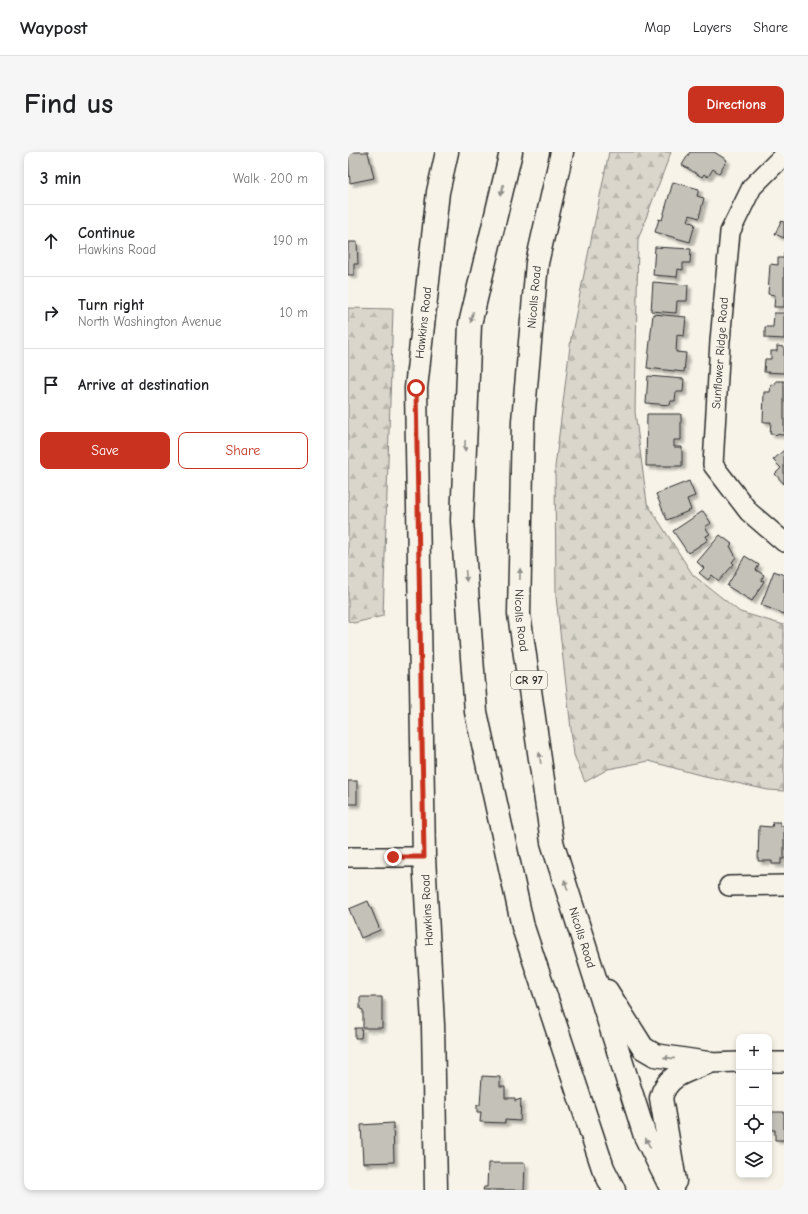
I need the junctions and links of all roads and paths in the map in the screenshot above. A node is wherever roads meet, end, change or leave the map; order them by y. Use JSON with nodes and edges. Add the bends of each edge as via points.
{"nodes":[{"id":1,"x":447,"y":152,"type":"edge"},
{"id":2,"x":511,"y":152,"type":"edge"},
{"id":3,"x":562,"y":152,"type":"edge"},
{"id":4,"x":784,"y":155,"type":"edge"},
{"id":5,"x":784,"y":542,"type":"edge"},
{"id":6,"x":348,"y":857,"type":"edge"},
{"id":7,"x":424,"y":857,"type":"junction"},
{"id":8,"x":784,"y":885,"type":"edge"},
{"id":9,"x":729,"y":886,"type":"dead end"},
{"id":10,"x":593,"y":970,"type":"junction"},
{"id":11,"x":708,"y":1062,"type":"junction"},
{"id":12,"x":736,"y":1062,"type":"edge"},
{"id":13,"x":772,"y":1062,"type":"edge"},
{"id":14,"x":784,"y":1062,"type":"edge"},
{"id":15,"x":436,"y":1190,"type":"edge"},
{"id":16,"x":614,"y":1190,"type":"edge"},
{"id":17,"x":672,"y":1190,"type":"edge"},
{"id":18,"x":676,"y":1190,"type":"edge"}],
"edges":[{"from":1,"to":7,"type":"main road","name":"Hawkins Road","via":[[438,192],[416,388]]},
{"from":2,"to":16,"type":"main road","one_way":true,"via":[[470,324],[462,521],[476,712],[523,927],[603,1168]]},
{"from":10,"to":3,"type":"main road","name":"Nicolls Road","number":"CR 97","one_way":true,"via":[[552,842],[519,614],[523,421],[537,264]]},
{"from":4,"to":5,"type":"street","name":"Sunflower Ridge Road","via":[[752,187],[730,232],[720,341],[713,465],[749,512]]},
{"from":6,"to":7,"type":"street"},
{"from":7,"to":15,"type":"main road","name":"Hawkins Road","via":[[433,1025]]},
{"from":8,"to":9,"type":"street"},
{"from":11,"to":10,"type":"main road","one_way":true,"via":[[655,1056],[643,1048]]},
{"from":17,"to":10,"type":"main road","name":"Nicolls Road","number":"CR 97","one_way":true,"via":[[645,1136]]},
{"from":11,"to":12,"type":"street"},
{"from":11,"to":18,"type":"main road","via":[[677,1075],[663,1089],[661,1098]]},
{"from":13,"to":14,"type":"street"}]}
